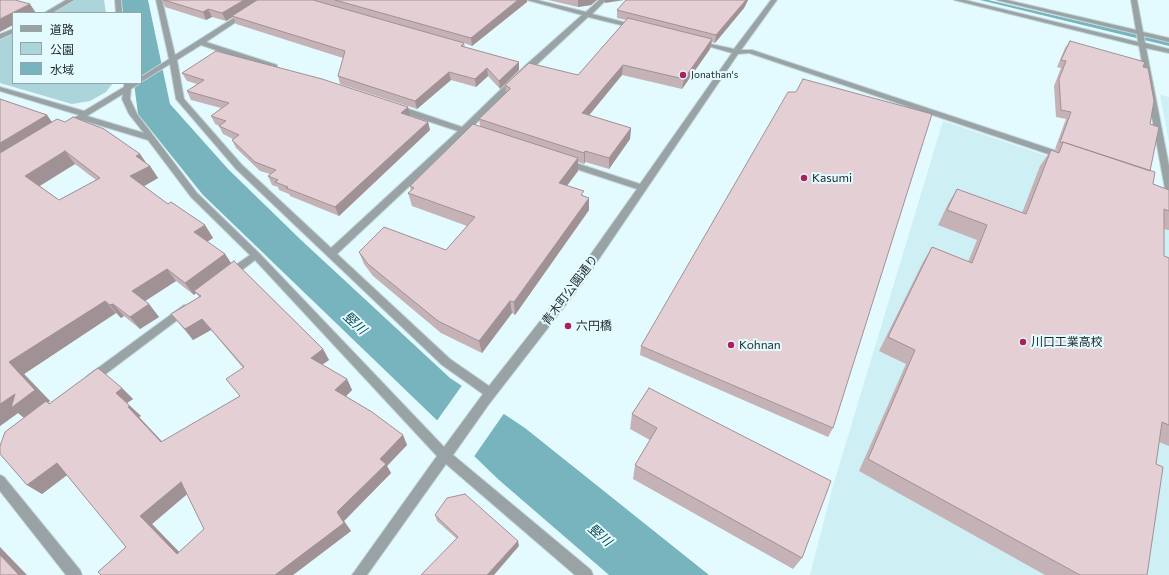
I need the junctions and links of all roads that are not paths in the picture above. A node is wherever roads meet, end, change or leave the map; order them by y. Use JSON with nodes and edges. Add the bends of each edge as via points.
{"nodes":[{"id":1,"x":72,"y":0,"type":"edge"},
{"id":2,"x":118,"y":0,"type":"edge"},
{"id":3,"x":158,"y":0,"type":"edge"},
{"id":4,"x":266,"y":0,"type":"edge"},
{"id":5,"x":530,"y":0,"type":"edge"},
{"id":6,"x":603,"y":0,"type":"edge"},
{"id":7,"x":774,"y":0,"type":"edge"},
{"id":8,"x":957,"y":0,"type":"edge"},
{"id":9,"x":1000,"y":0,"type":"edge"},
{"id":10,"x":1134,"y":0,"type":"edge"},
{"id":11,"x":973,"y":2,"type":"edge"},
{"id":12,"x":49,"y":12,"type":"edge"},
{"id":13,"x":119,"y":12,"type":"edge"},
{"id":14,"x":588,"y":15,"type":"junction"},
{"id":15,"x":647,"y":30,"type":"edge"},
{"id":16,"x":12,"y":31,"type":"edge"},
{"id":17,"x":1141,"y":33,"type":"junction"},
{"id":18,"x":0,"y":37,"type":"edge"},
{"id":19,"x":1169,"y":40,"type":"edge"},
{"id":20,"x":692,"y":41,"type":"edge"},
{"id":21,"x":200,"y":42,"type":"junction"},
{"id":22,"x":1142,"y":45,"type":"junction"},
{"id":23,"x":1169,"y":51,"type":"edge"},
{"id":24,"x":736,"y":52,"type":"junction"},
{"id":25,"x":173,"y":60,"type":"junction"},
{"id":26,"x":283,"y":70,"type":"edge"},
{"id":27,"x":142,"y":79,"type":"edge"},
{"id":28,"x":131,"y":85,"type":"edge"},
{"id":29,"x":0,"y":89,"type":"edge"},
{"id":30,"x":389,"y":105,"type":"edge"},
{"id":31,"x":83,"y":115,"type":"junction"},
{"id":32,"x":60,"y":129,"type":"edge"},
{"id":33,"x":464,"y":130,"type":"junction"},
{"id":34,"x":150,"y":138,"type":"junction"},
{"id":35,"x":486,"y":138,"type":"edge"},
{"id":36,"x":1072,"y":159,"type":"edge"},
{"id":37,"x":561,"y":162,"type":"edge"},
{"id":38,"x":643,"y":188,"type":"junction"},
{"id":39,"x":1166,"y":190,"type":"edge"},
{"id":40,"x":332,"y":253,"type":"junction"},
{"id":41,"x":256,"y":255,"type":"junction"},
{"id":42,"x":224,"y":279,"type":"edge"},
{"id":43,"x":192,"y":303,"type":"edge"},
{"id":44,"x":83,"y":385,"type":"edge"},
{"id":45,"x":487,"y":397,"type":"junction"},
{"id":46,"x":445,"y":456,"type":"junction"},
{"id":47,"x":0,"y":481,"type":"edge"},
{"id":48,"x":75,"y":575,"type":"edge"},
{"id":49,"x":360,"y":575,"type":"edge"},
{"id":50,"x":586,"y":575,"type":"edge"}],
"edges":[{"from":1,"to":12,"type":"street"},
{"from":2,"to":13,"type":"street"},
{"from":3,"to":25,"type":"street"},
{"from":4,"to":21,"type":"street"},
{"from":5,"to":14,"type":"street"},
{"from":6,"to":14,"type":"street"},
{"from":7,"to":24,"type":"street","name":"青木町公園通り"},
{"from":8,"to":11,"type":"street"},
{"from":9,"to":17,"type":"street"},
{"from":10,"to":17,"type":"street"},
{"from":11,"to":22,"type":"street"},
{"from":14,"to":15,"type":"street"},
{"from":14,"to":33,"type":"street","via":[[526,65]]},
{"from":16,"to":18,"type":"street"},
{"from":17,"to":19,"type":"street"},
{"from":17,"to":22,"type":"street"},
{"from":20,"to":24,"type":"street"},
{"from":21,"to":25,"type":"street"},
{"from":21,"to":26,"type":"street"},
{"from":22,"to":23,"type":"street"},
{"from":22,"to":39,"type":"street"},
{"from":24,"to":36,"type":"street","via":[[750,51]]},
{"from":24,"to":38,"type":"street","name":"青木町公園通り"},
{"from":25,"to":27,"type":"street"},
{"from":25,"to":40,"type":"street","via":[[180,99],[239,168]]},
{"from":28,"to":31,"type":"street"},
{"from":28,"to":34,"type":"street","via":[[126,99]]},
{"from":29,"to":31,"type":"street"},
{"from":30,"to":33,"type":"street"},
{"from":31,"to":32,"type":"street"},
{"from":31,"to":34,"type":"street"},
{"from":33,"to":35,"type":"street"},
{"from":33,"to":40,"type":"street"},
{"from":34,"to":41,"type":"street","via":[[194,195]]},
{"from":37,"to":38,"type":"street"},
{"from":38,"to":45,"type":"street","name":"青木町公園通り","via":[[578,281]]},
{"from":40,"to":45,"type":"street","via":[[446,362]]},
{"from":41,"to":42,"type":"street"},
{"from":41,"to":46,"type":"street"},
{"from":43,"to":44,"type":"street"},
{"from":45,"to":46,"type":"street","name":"青木町公園通り"},
{"from":46,"to":49,"type":"street","name":"青木町公園通り"},
{"from":46,"to":50,"type":"street"},
{"from":47,"to":48,"type":"street"}]}
